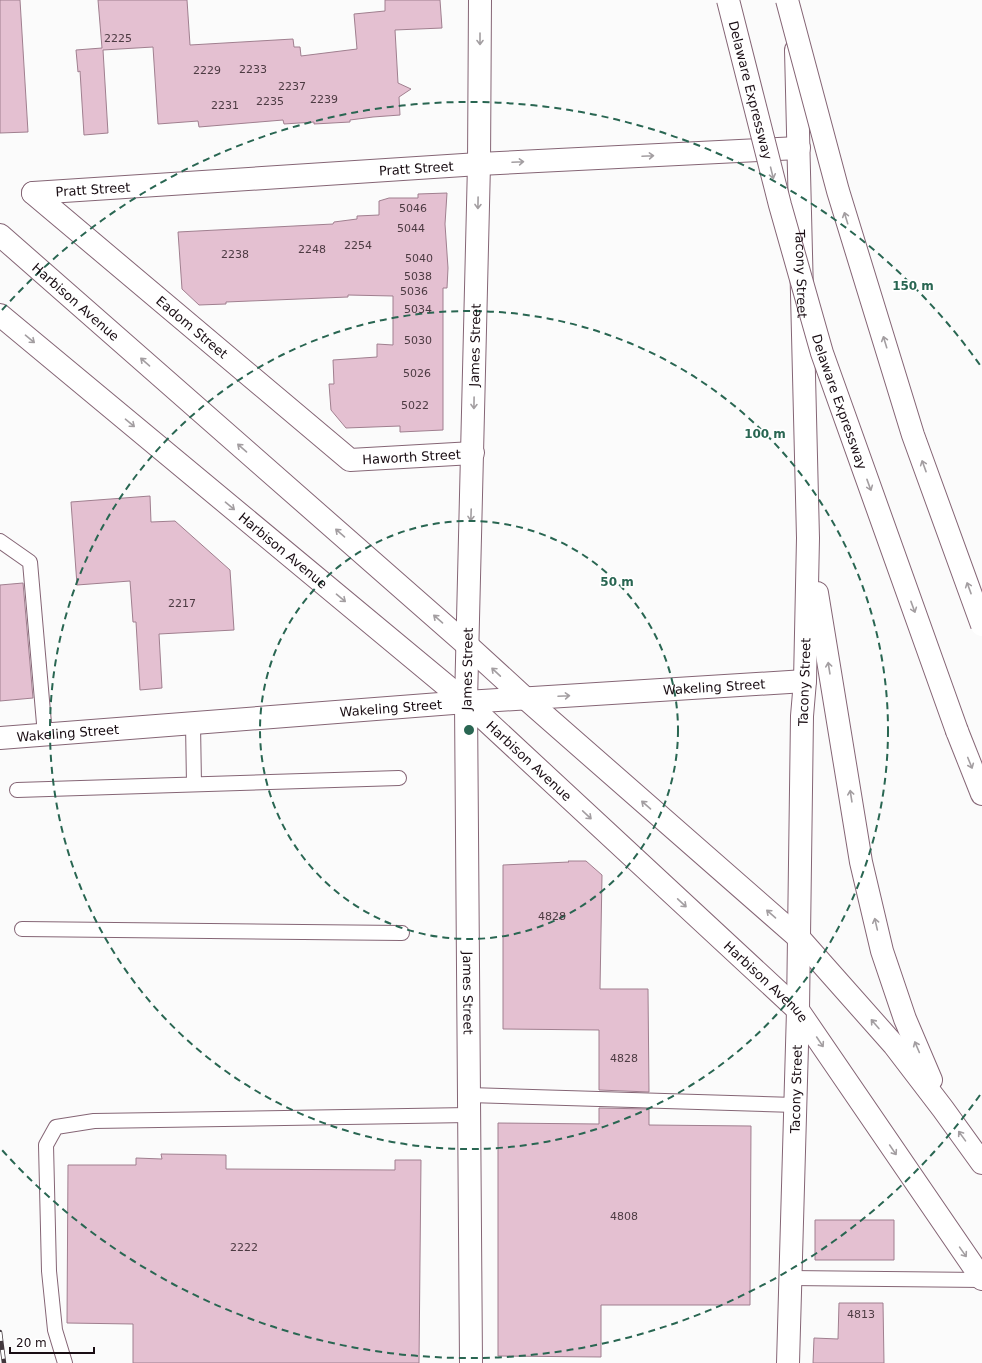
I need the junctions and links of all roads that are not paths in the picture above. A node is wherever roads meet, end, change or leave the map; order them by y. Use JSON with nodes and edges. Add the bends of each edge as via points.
{"nodes":[{"id":1,"x":480,"y":0,"type":"edge"},
{"id":2,"x":728,"y":0,"type":"edge"},
{"id":3,"x":786,"y":0,"type":"edge"},
{"id":4,"x":795,"y":0,"type":"edge"},
{"id":5,"x":799,"y":148,"type":"junction"},
{"id":6,"x":479,"y":164,"type":"junction"},
{"id":7,"x":33,"y":193,"type":"joint"},
{"id":8,"x":0,"y":235,"type":"edge"},
{"id":9,"x":0,"y":314,"type":"edge"},
{"id":10,"x":473,"y":453,"type":"junction"},
{"id":11,"x":350,"y":460,"type":"joint"},
{"id":12,"x":808,"y":538,"type":"junction"},
{"id":13,"x":0,"y":541,"type":"edge"},
{"id":14,"x":982,"y":625,"type":"edge"},
{"id":15,"x":467,"y":645,"type":"junction"},
{"id":16,"x":805,"y":681,"type":"junction"},
{"id":17,"x":525,"y":698,"type":"junction"},
{"id":18,"x":466,"y":702,"type":"junction"},
{"id":19,"x":193,"y":724,"type":"junction"},
{"id":20,"x":45,"y":735,"type":"junction"},
{"id":21,"x":0,"y":738,"type":"edge"},
{"id":22,"x":399,"y":778,"type":"dead end"},
{"id":23,"x":194,"y":784,"type":"junction"},
{"id":24,"x":17,"y":790,"type":"dead end"},
{"id":25,"x":982,"y":794,"type":"edge"},
{"id":26,"x":22,"y":929,"type":"dead end"},
{"id":27,"x":402,"y":933,"type":"dead end"},
{"id":28,"x":800,"y":939,"type":"junction"},
{"id":29,"x":798,"y":1010,"type":"junction"},
{"id":30,"x":469,"y":1105,"type":"junction"},
{"id":31,"x":795,"y":1105,"type":"junction"},
{"id":32,"x":943,"y":1109,"type":"junction"},
{"id":33,"x":982,"y":1163,"type":"edge"},
{"id":34,"x":790,"y":1278,"type":"junction"},
{"id":35,"x":982,"y":1279,"type":"edge"},
{"id":36,"x":65,"y":1363,"type":"edge"},
{"id":37,"x":471,"y":1363,"type":"edge"},
{"id":38,"x":788,"y":1363,"type":"edge"}],
"edges":[{"from":1,"to":6,"type":"main road","name":"James Street","one_way":true},
{"from":2,"to":25,"type":"main road","name":"Delaware Expressway","one_way":true,"bridge":true,"via":[[780,205],[822,353],[957,731]]},
{"from":14,"to":3,"type":"main road","one_way":true,"bridge":true,"via":[[913,435],[838,191]]},
{"from":4,"to":5,"type":"main road","name":"Tacony Street"},
{"from":6,"to":5,"type":"main road","name":"Pratt Street","one_way":true},
{"from":5,"to":12,"type":"main road","name":"Tacony Street"},
{"from":6,"to":7,"type":"main road","name":"Pratt Street"},
{"from":6,"to":10,"type":"main road","name":"James Street","one_way":true},
{"from":7,"to":11,"type":"main road","name":"Eadom Street"},
{"from":15,"to":8,"type":"main road","name":"Harbison Avenue","one_way":true},
{"from":9,"to":18,"type":"main road","name":"Harbison Avenue","one_way":true},
{"from":10,"to":11,"type":"main road","name":"Haworth Street"},
{"from":10,"to":15,"type":"main road","name":"James Street","one_way":true},
{"from":12,"to":16,"type":"main road","name":"Tacony Street"},
{"from":32,"to":12,"type":"main road","one_way":true,"via":[[905,1019],[881,944],[861,862]]},
{"from":13,"to":20,"type":"lane","via":[[30,562]]},
{"from":17,"to":15,"type":"main road","name":"Harbison Avenue","one_way":true},
{"from":15,"to":18,"type":"main road","name":"James Street"},
{"from":17,"to":16,"type":"main road","name":"Wakeling Street","one_way":true},
{"from":16,"to":28,"type":"main road","name":"Tacony Street","via":[[802,716]]},
{"from":17,"to":18,"type":"main road","name":"Wakeling Street"},
{"from":28,"to":17,"type":"main road","name":"Harbison Avenue","one_way":true},
{"from":18,"to":19,"type":"main road","name":"Wakeling Street"},
{"from":18,"to":29,"type":"main road","name":"Harbison Avenue","one_way":true},
{"from":18,"to":30,"type":"main road","name":"James Street"},
{"from":19,"to":20,"type":"main road","name":"Wakeling Street"},
{"from":19,"to":23,"type":"lane"},
{"from":20,"to":21,"type":"main road","name":"Wakeling Street"},
{"from":22,"to":23,"type":"lane"},
{"from":23,"to":24,"type":"lane"},
{"from":26,"to":27,"type":"lane"},
{"from":28,"to":29,"type":"main road","name":"Tacony Street"},
{"from":32,"to":28,"type":"main road","name":"Harbison Avenue","one_way":true,"via":[[894,1045]]},
{"from":29,"to":31,"type":"main road","name":"Tacony Street"},
{"from":29,"to":35,"type":"main road","name":"Harbison Avenue","one_way":true},
{"from":30,"to":31,"type":"lane"},
{"from":30,"to":36,"type":"lane","via":[[94,1120],[56,1127],[46,1145],[49,1271],[55,1330]]},
{"from":30,"to":37,"type":"main road","name":"James Street"},
{"from":31,"to":34,"type":"main road","name":"Tacony Street"},
{"from":33,"to":32,"type":"main road","name":"Harbison Avenue","one_way":true},
{"from":34,"to":35,"type":"lane"},
{"from":34,"to":38,"type":"main road","name":"Tacony Street"}]}
